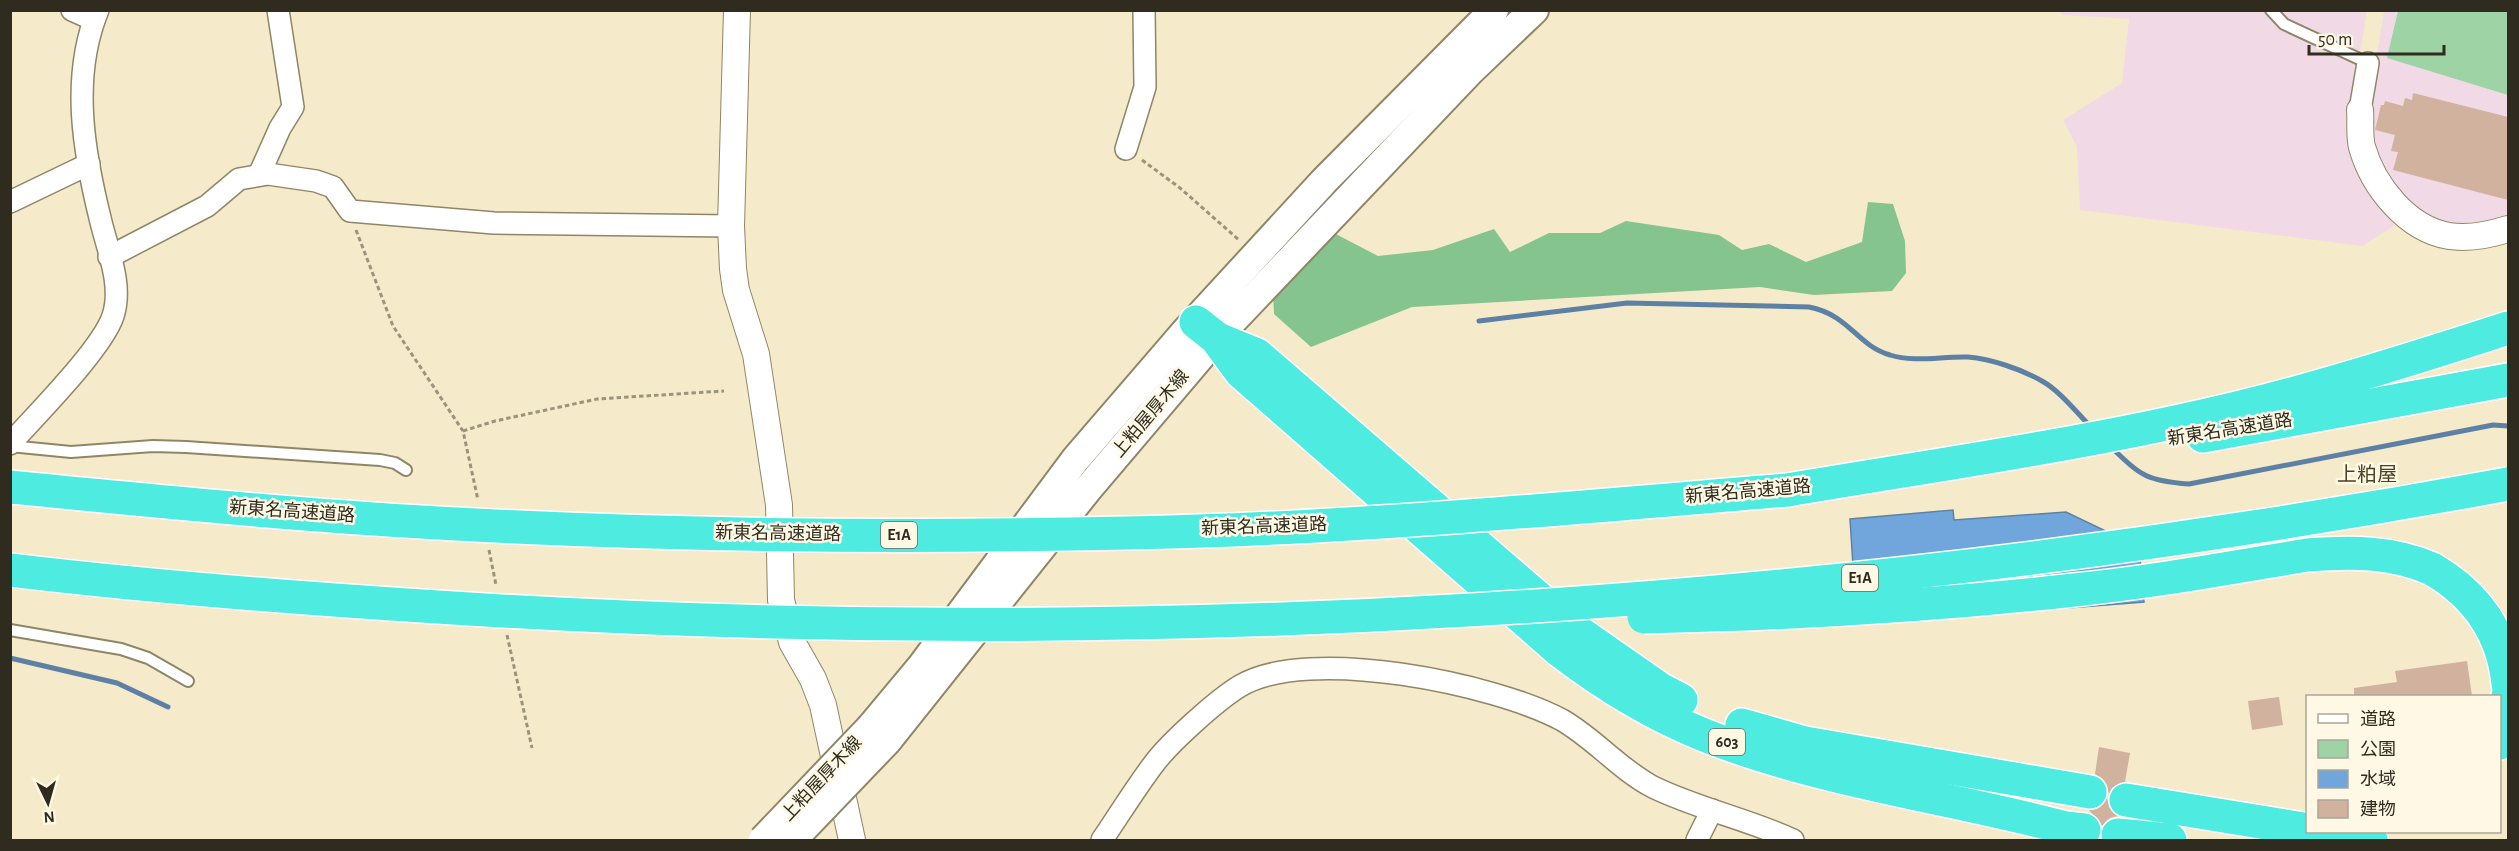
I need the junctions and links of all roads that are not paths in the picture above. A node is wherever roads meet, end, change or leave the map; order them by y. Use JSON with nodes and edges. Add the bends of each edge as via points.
{"nodes":[{"id":1,"x":72,"y":10,"type":"edge"},
{"id":2,"x":278,"y":10,"type":"edge"},
{"id":3,"x":737,"y":10,"type":"edge"},
{"id":4,"x":1144,"y":10,"type":"edge"},
{"id":5,"x":1494,"y":10,"type":"edge"},
{"id":6,"x":1534,"y":10,"type":"edge"},
{"id":7,"x":2271,"y":10,"type":"edge"},
{"id":8,"x":96,"y":15,"type":"edge"},
{"id":9,"x":2368,"y":63,"type":"joint"},
{"id":10,"x":2360,"y":110,"type":"joint"},
{"id":11,"x":1126,"y":149,"type":"road end"},
{"id":12,"x":88,"y":164,"type":"junction"},
{"id":13,"x":259,"y":175,"type":"junction"},
{"id":14,"x":10,"y":202,"type":"edge"},
{"id":15,"x":731,"y":226,"type":"junction"},
{"id":16,"x":2508,"y":229,"type":"edge"},
{"id":17,"x":109,"y":257,"type":"junction"},
{"id":18,"x":2508,"y":328,"type":"edge"},
{"id":19,"x":1206,"y":330,"type":"junction"},
{"id":20,"x":2508,"y":380,"type":"edge"},
{"id":21,"x":10,"y":445,"type":"edge"},
{"id":22,"x":406,"y":470,"type":"dead end"},
{"id":23,"x":2508,"y":484,"type":"edge"},
{"id":24,"x":10,"y":487,"type":"edge"},
{"id":25,"x":1788,"y":490,"type":"junction"},
{"id":26,"x":10,"y":570,"type":"edge"},
{"id":27,"x":1501,"y":583,"type":"junction"},
{"id":28,"x":1207,"y":622,"type":"junction"},
{"id":29,"x":10,"y":630,"type":"edge"},
{"id":30,"x":188,"y":681,"type":"dead end"},
{"id":31,"x":2508,"y":684,"type":"edge"},
{"id":32,"x":2508,"y":696,"type":"edge"},
{"id":33,"x":879,"y":734,"type":"junction"},
{"id":34,"x":2501,"y":736,"type":"edge"},
{"id":35,"x":2090,"y":792,"type":"dead end"},
{"id":36,"x":2126,"y":800,"type":"dead end"},
{"id":37,"x":1712,"y":810,"type":"junction"},
{"id":38,"x":2084,"y":830,"type":"dead end"},
{"id":39,"x":2306,"y":831,"type":"edge"},
{"id":40,"x":2321,"y":833,"type":"edge"},
{"id":41,"x":2118,"y":835,"type":"dead end"},
{"id":42,"x":763,"y":840,"type":"edge"},
{"id":43,"x":792,"y":840,"type":"edge"},
{"id":44,"x":852,"y":840,"type":"edge"},
{"id":45,"x":1102,"y":840,"type":"edge"},
{"id":46,"x":1697,"y":840,"type":"edge"},
{"id":47,"x":1793,"y":840,"type":"edge"},
{"id":48,"x":2170,"y":840,"type":"edge"},
{"id":49,"x":2371,"y":840,"type":"edge"}],
"edges":[{"from":1,"to":8,"type":"street"},
{"from":2,"to":13,"type":"street","via":[[293,107],[279,128]]},
{"from":3,"to":15,"type":"street"},
{"from":4,"to":11,"type":"street","via":[[1145,87]]},
{"from":5,"to":19,"type":"main road","name":"上粕屋厚木線","via":[[1325,180]]},
{"from":6,"to":19,"type":"main road","name":"上粕屋厚木線"},
{"from":7,"to":9,"type":"lane","via":[[2284,24]]},
{"from":8,"to":12,"type":"street","via":[[85,55],[82,110]]},
{"from":9,"to":10,"type":"street"},
{"from":10,"to":16,"type":"street","via":[[2361,146],[2375,178],[2394,205],[2447,236],[2475,237]]},
{"from":12,"to":14,"type":"street"},
{"from":12,"to":17,"type":"street"},
{"from":13,"to":15,"type":"street","via":[[316,181],[333,187],[350,211],[494,223]]},
{"from":13,"to":17,"type":"street","via":[[239,179],[207,206]]},
{"from":15,"to":44,"type":"street","via":[[736,290],[756,354],[779,505],[781,600],[792,642],[823,705]]},
{"from":17,"to":21,"type":"street","via":[[117,288],[113,316],[94,347]]},
{"from":18,"to":25,"type":"highway","via":[[2264,401],[1987,456]]},
{"from":19,"to":27,"type":"highway","number":"603"},
{"from":19,"to":33,"type":"main road","name":"上粕屋厚木線","via":[[1075,460],[921,667]]},
{"from":20,"to":25,"type":"highway","name":"新東名高速道路","number":"E1A","via":[[2204,436],[2016,464]]},
{"from":21,"to":22,"type":"lane","via":[[71,452],[186,447],[380,460]]},
{"from":23,"to":28,"type":"highway","number":"E1A","bridge":true,"via":[[2023,559],[1812,584],[1469,610]]},
{"from":24,"to":25,"type":"highway","name":"新東名高速道路","number":"E1A","bridge":true,"via":[[438,523],[894,536],[1131,533],[1372,523]]},
{"from":26,"to":28,"type":"highway","number":"E1A","bridge":true,"via":[[299,598],[717,622]]},
{"from":27,"to":35,"type":"highway","number":"603","via":[[1660,689],[1719,719],[1805,743]]},
{"from":27,"to":38,"type":"highway","number":"603","via":[[1590,674],[1705,735],[1788,763]]},
{"from":28,"to":31,"type":"highway","bridge":true,"via":[[1390,623],[1875,609],[2076,590],[2342,553],[2397,556],[2433,568],[2466,592],[2498,638]]},
{"from":29,"to":30,"type":"lane","via":[[121,649],[148,658]]},
{"from":32,"to":34,"type":"highway"},
{"from":33,"to":42,"type":"main road","name":"上粕屋厚木線","bridge":true},
{"from":33,"to":43,"type":"main road","name":"上粕屋厚木線","bridge":true},
{"from":36,"to":39,"type":"highway"},
{"from":37,"to":45,"type":"street","via":[[1653,786],[1578,730],[1508,699],[1411,676],[1303,670],[1268,675],[1242,685],[1215,704],[1154,763]]},
{"from":37,"to":46,"type":"street"},
{"from":37,"to":47,"type":"street"},
{"from":40,"to":49,"type":"highway"},
{"from":41,"to":48,"type":"highway"}]}
